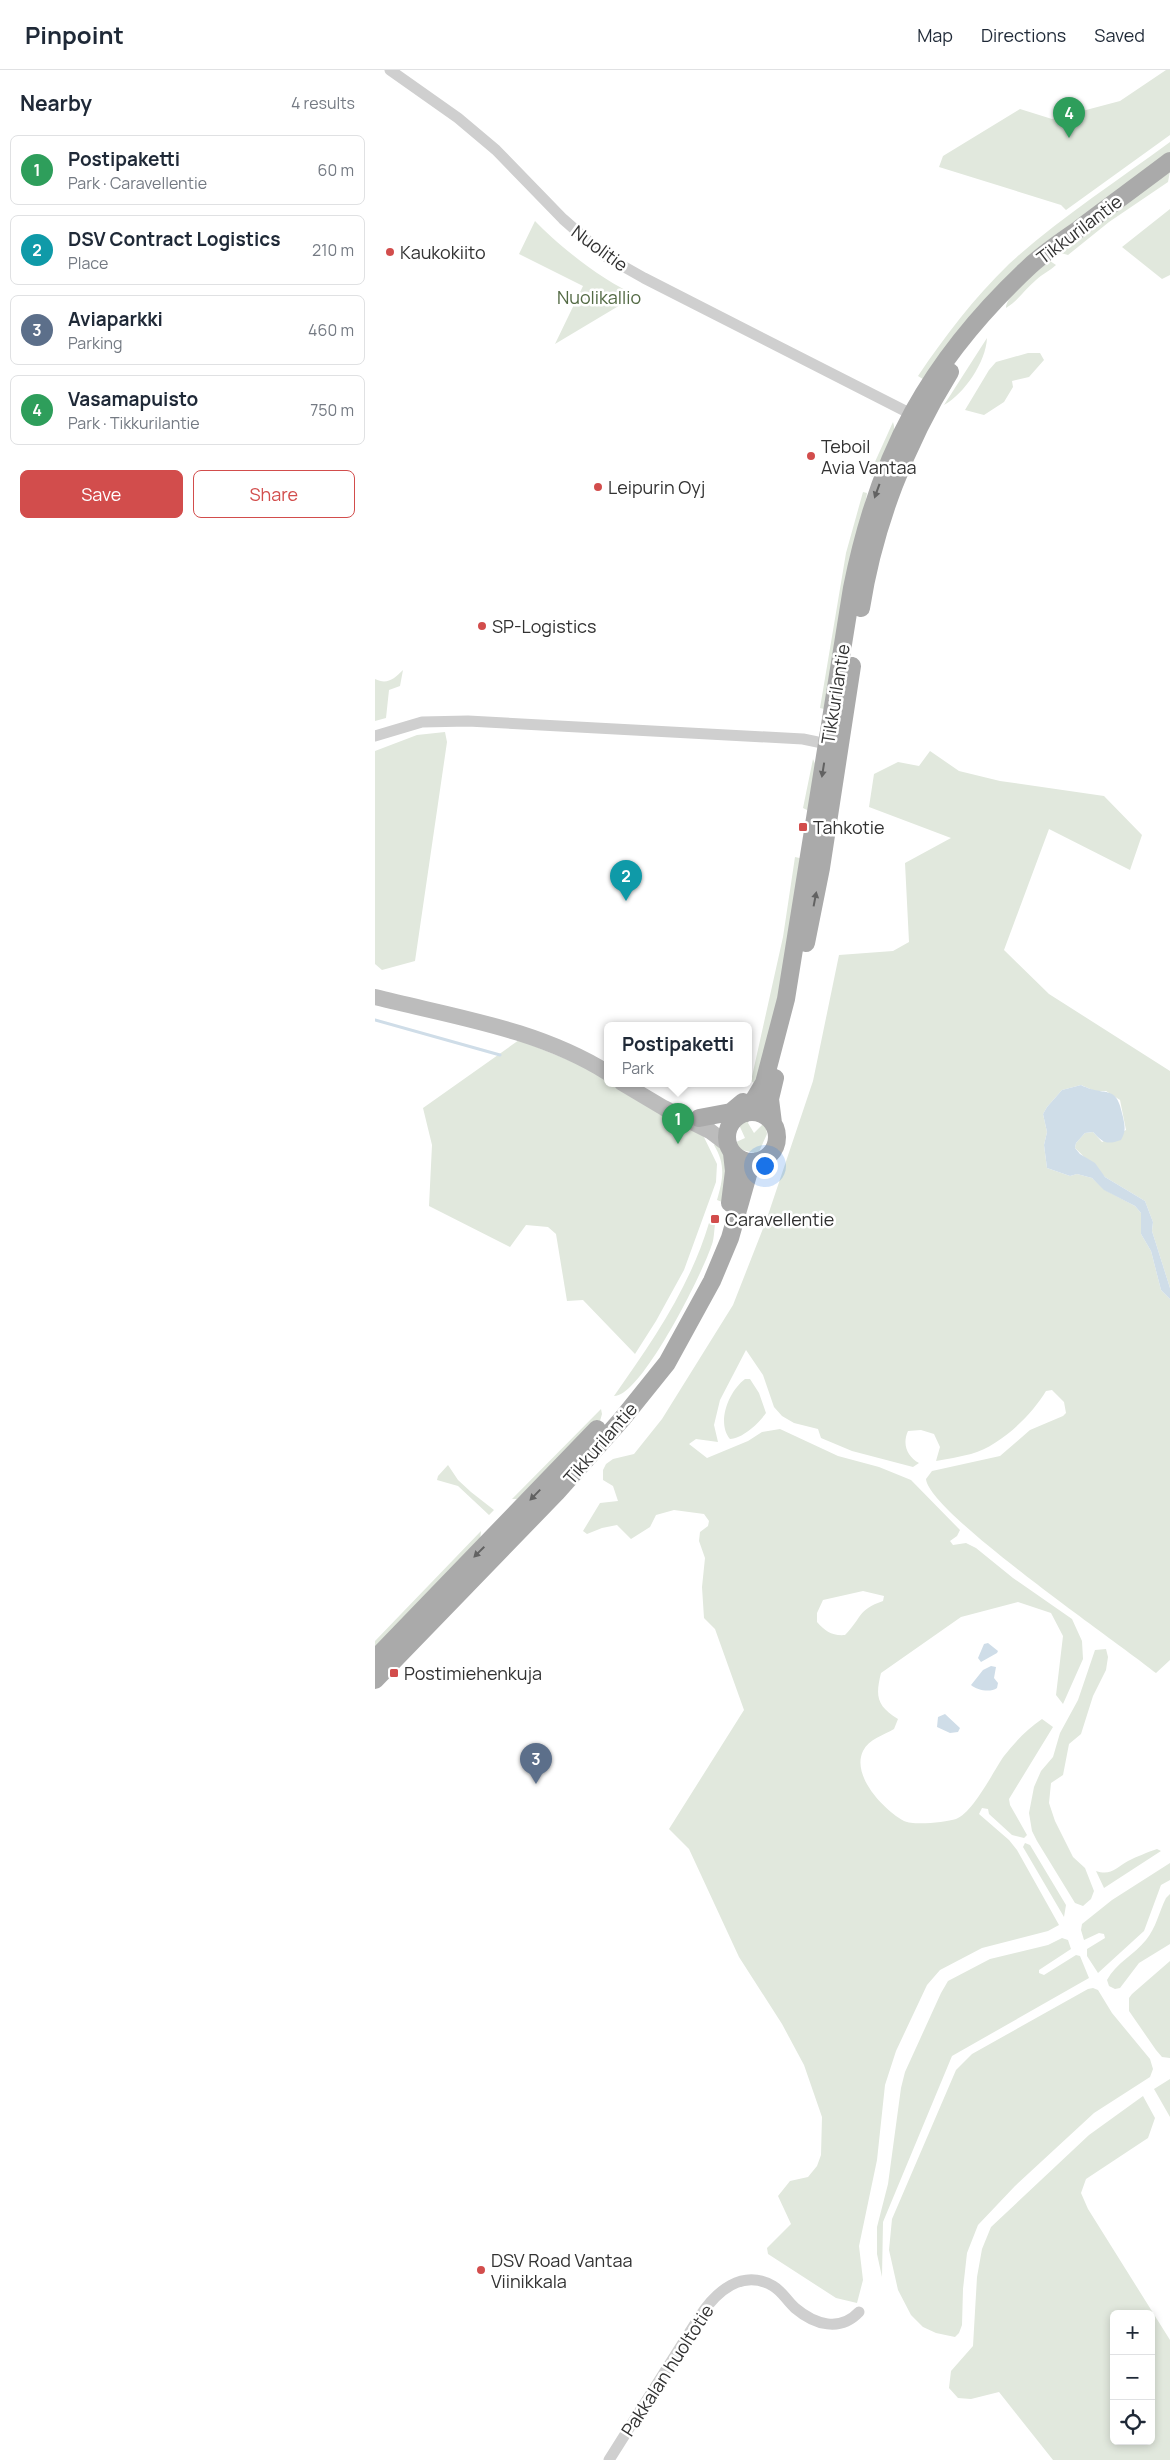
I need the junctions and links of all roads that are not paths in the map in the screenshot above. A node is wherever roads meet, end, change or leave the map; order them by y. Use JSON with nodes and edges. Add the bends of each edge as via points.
{"nodes":[{"id":1,"x":390,"y":70,"type":"edge"},
{"id":2,"x":1170,"y":161,"type":"edge"},
{"id":3,"x":917,"y":417,"type":"junction"},
{"id":4,"x":375,"y":736,"type":"edge"},
{"id":5,"x":834,"y":745,"type":"junction"},
{"id":6,"x":375,"y":997,"type":"edge"},
{"id":7,"x":604,"y":1071,"type":"edge"},
{"id":8,"x":764,"y":1084,"type":"junction"},
{"id":9,"x":629,"y":1087,"type":"edge"},
{"id":10,"x":664,"y":1108,"type":"junction"},
{"id":11,"x":740,"y":1116,"type":"junction"},
{"id":12,"x":699,"y":1118,"type":"junction"},
{"id":13,"x":773,"y":1123,"type":"junction"},
{"id":14,"x":730,"y":1149,"type":"junction"},
{"id":15,"x":759,"y":1161,"type":"junction"},
{"id":16,"x":375,"y":1659,"type":"edge"},
{"id":17,"x":375,"y":1680,"type":"edge"},
{"id":18,"x":859,"y":2312,"type":"dead end"},
{"id":19,"x":609,"y":2460,"type":"edge"}],
"edges":[{"from":1,"to":3,"type":"street","name":"Nuolitie","via":[[458,118],[496,150],[563,220],[605,256]]},
{"from":2,"to":3,"type":"main road","name":"Tikkurilantie","via":[[1031,264],[964,334],[927,386]]},
{"from":3,"to":5,"type":"main road","name":"Tikkurilantie","via":[[877,490],[862,536]]},
{"from":4,"to":5,"type":"street","via":[[422,722],[468,720],[803,739]]},
{"from":5,"to":8,"type":"main road","name":"Tikkurilantie","one_way":true,"via":[[786,999]]},
{"from":13,"to":5,"type":"main road","name":"Tikkurilantie","one_way":true,"via":[[770,1100],[812,916]]},
{"from":6,"to":7,"type":"main road","via":[[537,1038],[584,1058]]},
{"from":8,"to":11,"type":"main road","name":"Tikkurilantie"},
{"from":8,"to":12,"type":"main road","via":[[731,1112]]},
{"from":9,"to":10,"type":"main road"},
{"from":10,"to":12,"type":"main road"},
{"from":10,"to":14,"type":"main road","via":[[710,1131]]},
{"from":11,"to":12,"type":"main road","via":[[721,1122]]},
{"from":11,"to":13,"type":"main road","via":[[761,1114]]},
{"from":11,"to":14,"type":"main road","via":[[727,1133]]},
{"from":13,"to":15,"type":"main road","via":[[776,1144]]},
{"from":14,"to":15,"type":"main road","via":[[745,1161]]},
{"from":14,"to":16,"type":"main road","name":"Tikkurilantie","one_way":true,"via":[[734,1171],[724,1224],[704,1277],[660,1354],[635,1388],[557,1472]]},
{"from":15,"to":17,"type":"main road","name":"Tikkurilantie","via":[[749,1171],[712,1281],[667,1363],[557,1492]]},
{"from":18,"to":19,"type":"street","name":"Pakkalan huoltotie","via":[[842,2324],[831,2326],[806,2316],[774,2286],[763,2281],[750,2279],[724,2288],[699,2316]]}]}
